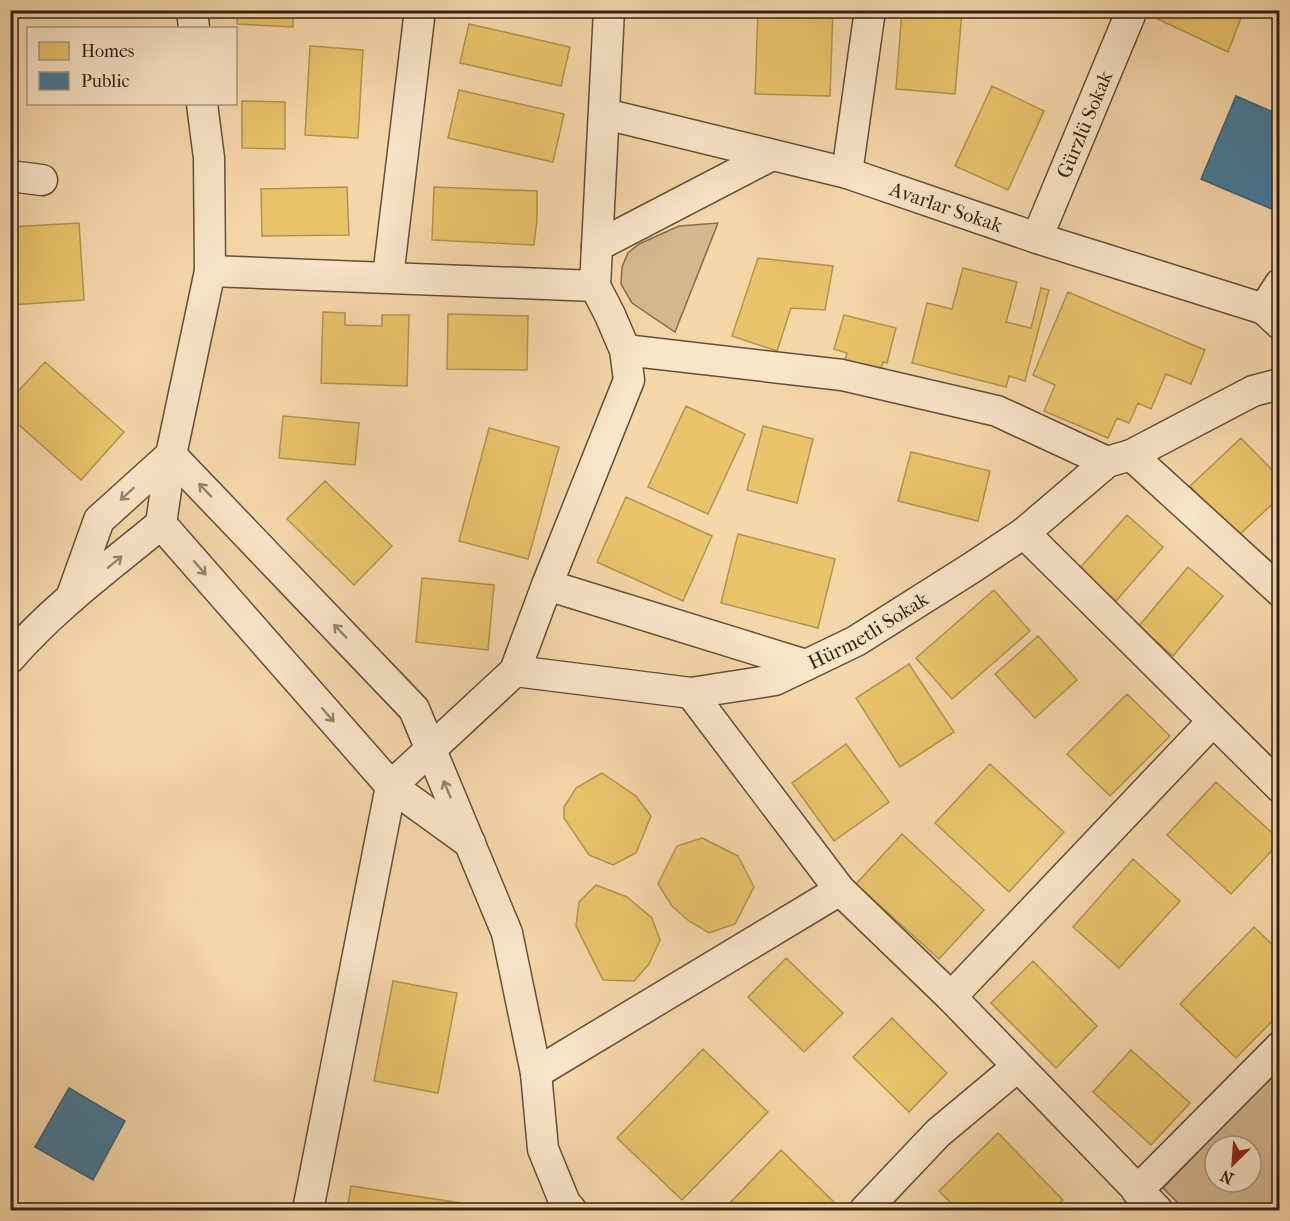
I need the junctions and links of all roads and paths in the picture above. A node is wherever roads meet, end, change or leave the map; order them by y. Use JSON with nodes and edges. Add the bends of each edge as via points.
{"nodes":[{"id":1,"x":192,"y":10,"type":"edge"},
{"id":2,"x":420,"y":10,"type":"edge"},
{"id":3,"x":609,"y":10,"type":"edge"},
{"id":4,"x":870,"y":10,"type":"edge"},
{"id":5,"x":1132,"y":10,"type":"edge"},
{"id":6,"x":194,"y":27,"type":"edge"},
{"id":7,"x":202,"y":105,"type":"edge"},
{"id":8,"x":605,"y":114,"type":"junction"},
{"id":9,"x":772,"y":155,"type":"junction"},
{"id":10,"x":847,"y":173,"type":"junction"},
{"id":11,"x":10,"y":176,"type":"edge"},
{"id":12,"x":42,"y":180,"type":"dead end"},
{"id":13,"x":1037,"y":238,"type":"junction"},
{"id":14,"x":597,"y":246,"type":"junction"},
{"id":15,"x":210,"y":271,"type":"junction"},
{"id":16,"x":388,"y":277,"type":"junction"},
{"id":17,"x":1280,"y":284,"type":"edge"},
{"id":18,"x":595,"y":286,"type":"junction"},
{"id":19,"x":1272,"y":317,"type":"edge"},
{"id":20,"x":625,"y":350,"type":"junction"},
{"id":21,"x":1280,"y":384,"type":"edge"},
{"id":22,"x":171,"y":455,"type":"junction"},
{"id":23,"x":1119,"y":458,"type":"junction"},
{"id":24,"x":161,"y":524,"type":"junction"},
{"id":25,"x":1024,"y":533,"type":"junction"},
{"id":26,"x":547,"y":585,"type":"junction"},
{"id":27,"x":1280,"y":591,"type":"edge"},
{"id":28,"x":70,"y":599,"type":"junction"},
{"id":29,"x":10,"y":658,"type":"edge"},
{"id":30,"x":806,"y":665,"type":"junction"},
{"id":31,"x":515,"y":671,"type":"junction"},
{"id":32,"x":691,"y":693,"type":"junction"},
{"id":33,"x":1213,"y":721,"type":"junction"},
{"id":34,"x":431,"y":749,"type":"junction"},
{"id":35,"x":391,"y":786,"type":"junction"},
{"id":36,"x":1280,"y":787,"type":"edge"},
{"id":37,"x":470,"y":843,"type":"junction"},
{"id":38,"x":840,"y":890,"type":"junction"},
{"id":39,"x":951,"y":998,"type":"junction"},
{"id":40,"x":1280,"y":1047,"type":"edge"},
{"id":41,"x":1017,"y":1067,"type":"junction"},
{"id":42,"x":536,"y":1073,"type":"junction"},
{"id":43,"x":1147,"y":1201,"type":"edge"},
{"id":44,"x":565,"y":1208,"type":"edge"},
{"id":45,"x":308,"y":1210,"type":"edge"},
{"id":46,"x":865,"y":1210,"type":"edge"}],
"edges":[{"from":1,"to":6,"type":"street"},
{"from":2,"to":16,"type":"street"},
{"from":3,"to":8,"type":"street"},
{"from":4,"to":10,"type":"street"},
{"from":5,"to":13,"type":"street","name":"Gürzlü Sokak"},
{"from":7,"to":15,"type":"street","via":[[209,158]]},
{"from":8,"to":9,"type":"street","name":"Avarlar Sokak"},
{"from":8,"to":14,"type":"street"},
{"from":9,"to":10,"type":"street","name":"Avarlar Sokak"},
{"from":9,"to":14,"type":"street"},
{"from":10,"to":13,"type":"street","name":"Avarlar Sokak"},
{"from":11,"to":12,"type":"street"},
{"from":13,"to":19,"type":"street","name":"Avarlar Sokak"},
{"from":14,"to":18,"type":"street"},
{"from":15,"to":16,"type":"street"},
{"from":15,"to":22,"type":"street"},
{"from":16,"to":18,"type":"street"},
{"from":17,"to":19,"type":"street"},
{"from":18,"to":20,"type":"street"},
{"from":20,"to":23,"type":"street","via":[[842,375],[997,411]]},
{"from":20,"to":26,"type":"street","via":[[629,380]]},
{"from":21,"to":23,"type":"street","name":"Hürmetli Sokak","via":[[1253,391]]},
{"from":22,"to":24,"type":"street"},
{"from":22,"to":28,"type":"street","one_way":true,"via":[[99,520]]},
{"from":34,"to":22,"type":"street","one_way":true,"via":[[414,709]]},
{"from":23,"to":25,"type":"street","name":"Hürmetli Sokak"},
{"from":23,"to":27,"type":"street"},
{"from":28,"to":24,"type":"street","one_way":true},
{"from":24,"to":35,"type":"street","one_way":true},
{"from":25,"to":30,"type":"street","name":"Hürmetli Sokak","via":[[856,641]]},
{"from":25,"to":33,"type":"street"},
{"from":26,"to":30,"type":"street"},
{"from":26,"to":31,"type":"street"},
{"from":28,"to":29,"type":"street"},
{"from":30,"to":32,"type":"street","name":"Hürmetli Sokak","via":[[775,680]]},
{"from":31,"to":32,"type":"street","name":"Hürmetli Sokak"},
{"from":31,"to":34,"type":"street"},
{"from":32,"to":38,"type":"street"},
{"from":33,"to":36,"type":"street"},
{"from":33,"to":39,"type":"street"},
{"from":34,"to":35,"type":"street"},
{"from":37,"to":34,"type":"street","one_way":true},
{"from":35,"to":37,"type":"street"},
{"from":35,"to":45,"type":"street"},
{"from":37,"to":42,"type":"street","via":[[507,933]]},
{"from":38,"to":39,"type":"street"},
{"from":38,"to":42,"type":"street"},
{"from":39,"to":41,"type":"street"},
{"from":40,"to":43,"type":"street"},
{"from":41,"to":43,"type":"street"},
{"from":41,"to":46,"type":"street","via":[[938,1133]]},
{"from":42,"to":44,"type":"street","via":[[543,1149]]}]}
